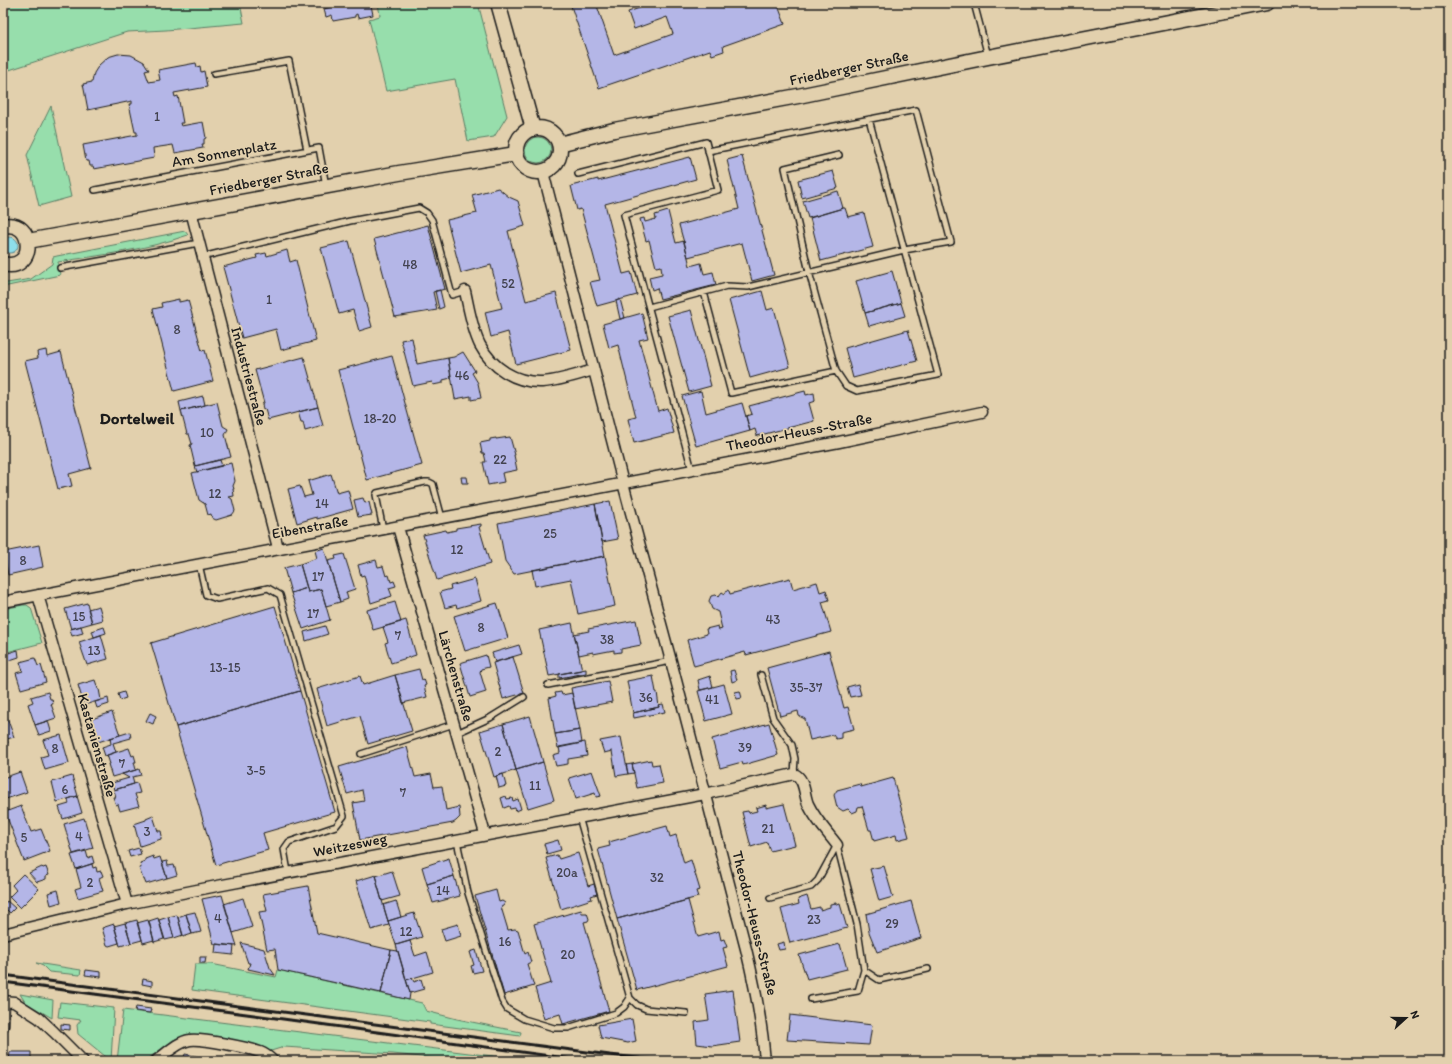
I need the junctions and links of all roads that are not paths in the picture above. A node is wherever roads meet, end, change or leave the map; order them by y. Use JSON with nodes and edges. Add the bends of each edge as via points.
{"nodes":[{"id":1,"x":498,"y":3,"type":"edge"},
{"id":2,"x":974,"y":3,"type":"edge"},
{"id":3,"x":1267,"y":3,"type":"edge"},
{"id":4,"x":988,"y":57,"type":"junction"},
{"id":5,"x":214,"y":74,"type":"dead end"},
{"id":6,"x":869,"y":119,"type":"junction"},
{"id":7,"x":533,"y":129,"type":"junction"},
{"id":8,"x":558,"y":144,"type":"junction"},
{"id":9,"x":307,"y":150,"type":"junction"},
{"id":10,"x":708,"y":151,"type":"junction"},
{"id":11,"x":516,"y":154,"type":"junction"},
{"id":12,"x":839,"y":155,"type":"dead end"},
{"id":13,"x":543,"y":172,"type":"junction"},
{"id":14,"x":578,"y":174,"type":"dead end"},
{"id":15,"x":326,"y":186,"type":"junction"},
{"id":16,"x":95,"y":190,"type":"dead end"},
{"id":17,"x":191,"y":211,"type":"junction"},
{"id":18,"x":3,"y":226,"type":"edge"},
{"id":19,"x":28,"y":241,"type":"junction"},
{"id":20,"x":199,"y":243,"type":"junction"},
{"id":21,"x":904,"y":250,"type":"junction"},
{"id":22,"x":202,"y":257,"type":"junction"},
{"id":23,"x":3,"y":264,"type":"edge"},
{"id":24,"x":60,"y":268,"type":"dead end"},
{"id":25,"x":809,"y":272,"type":"junction"},
{"id":26,"x":465,"y":291,"type":"joint"},
{"id":27,"x":704,"y":292,"type":"junction"},
{"id":28,"x":649,"y":307,"type":"junction"},
{"id":29,"x":593,"y":370,"type":"junction"},
{"id":30,"x":836,"y":371,"type":"junction"},
{"id":31,"x":982,"y":412,"type":"dead end"},
{"id":32,"x":692,"y":470,"type":"junction"},
{"id":33,"x":623,"y":483,"type":"junction"},
{"id":34,"x":442,"y":518,"type":"junction"},
{"id":35,"x":398,"y":527,"type":"junction"},
{"id":36,"x":383,"y":529,"type":"junction"},
{"id":37,"x":278,"y":548,"type":"junction"},
{"id":38,"x":199,"y":564,"type":"junction"},
{"id":39,"x":38,"y":595,"type":"junction"},
{"id":40,"x":3,"y":602,"type":"edge"},
{"id":41,"x":671,"y":660,"type":"junction"},
{"id":42,"x":761,"y":675,"type":"dead end"},
{"id":43,"x":548,"y":685,"type":"dead end"},
{"id":44,"x":524,"y":697,"type":"dead end"},
{"id":45,"x":455,"y":728,"type":"junction"},
{"id":46,"x":361,"y":754,"type":"dead end"},
{"id":47,"x":794,"y":774,"type":"junction"},
{"id":48,"x":705,"y":794,"type":"junction"},
{"id":49,"x":579,"y":817,"type":"junction"},
{"id":50,"x":485,"y":834,"type":"junction"},
{"id":51,"x":457,"y":840,"type":"junction"},
{"id":52,"x":837,"y":845,"type":"junction"},
{"id":53,"x":288,"y":872,"type":"junction"},
{"id":54,"x":770,"y":898,"type":"dead end"},
{"id":55,"x":127,"y":904,"type":"junction"},
{"id":56,"x":3,"y":934,"type":"edge"},
{"id":57,"x":928,"y":968,"type":"dead end"},
{"id":58,"x":864,"y":970,"type":"junction"},
{"id":59,"x":630,"y":998,"type":"junction"},
{"id":60,"x":811,"y":999,"type":"dead end"},
{"id":61,"x":4,"y":1001,"type":"edge"},
{"id":62,"x":686,"y":1013,"type":"dead end"},
{"id":63,"x":3,"y":1026,"type":"edge"},
{"id":64,"x":82,"y":1061,"type":"edge"},
{"id":65,"x":156,"y":1061,"type":"edge"},
{"id":66,"x":273,"y":1061,"type":"edge"},
{"id":67,"x":764,"y":1061,"type":"edge"}],
"edges":[{"from":1,"to":7,"type":"street"},
{"from":2,"to":4,"type":"lane"},
{"from":3,"to":4,"type":"street","name":"Friedberger Straße"},
{"from":4,"to":8,"type":"street","name":"Friedberger Straße","via":[[614,130]]},
{"from":5,"to":9,"type":"lane","via":[[289,61]]},
{"from":6,"to":10,"type":"lane"},
{"from":6,"to":21,"type":"lane"},
{"from":6,"to":21,"type":"lane","via":[[916,110],[951,242]]},
{"from":7,"to":8,"type":"street","via":[[549,132]]},
{"from":7,"to":11,"type":"street","via":[[519,139]]},
{"from":8,"to":13,"type":"street","via":[[556,162]]},
{"from":9,"to":15,"type":"lane","via":[[319,148]]},
{"from":9,"to":16,"type":"lane","name":"Am Sonnenplatz"},
{"from":10,"to":14,"type":"lane","via":[[706,142]]},
{"from":10,"to":28,"type":"lane","via":[[718,190],[624,215]]},
{"from":11,"to":13,"type":"street","via":[[525,168]]},
{"from":11,"to":15,"type":"street","name":"Friedberger Straße"},
{"from":12,"to":25,"type":"lane","via":[[785,168]]},
{"from":13,"to":29,"type":"street","name":"Theodor-Heuss-Straße"},
{"from":15,"to":17,"type":"street","name":"Friedberger Straße"},
{"from":17,"to":19,"type":"street","name":"Friedberger Straße"},
{"from":17,"to":20,"type":"street","name":"Industriestraße"},
{"from":18,"to":19,"type":"street","via":[[17,227]]},
{"from":19,"to":23,"type":"street","via":[[26,256],[20,262],[13,265]]},
{"from":20,"to":22,"type":"street","name":"Industriestraße"},
{"from":20,"to":24,"type":"lane"},
{"from":21,"to":25,"type":"lane"},
{"from":21,"to":30,"type":"lane","via":[[938,375],[857,391],[846,386]]},
{"from":22,"to":26,"type":"lane","via":[[350,221],[419,208],[432,220],[452,295]]},
{"from":22,"to":37,"type":"street","name":"Industriestraße"},
{"from":25,"to":27,"type":"lane","via":[[748,287],[727,286]]},
{"from":25,"to":30,"type":"lane"},
{"from":26,"to":29,"type":"street","via":[[480,345],[499,369],[531,382],[543,382]]},
{"from":27,"to":28,"type":"lane"},
{"from":27,"to":30,"type":"lane","via":[[731,393]]},
{"from":28,"to":32,"type":"lane"},
{"from":29,"to":33,"type":"street","name":"Theodor-Heuss-Straße"},
{"from":31,"to":32,"type":"street","name":"Theodor-Heuss-Straße"},
{"from":32,"to":33,"type":"street","name":"Theodor-Heuss-Straße"},
{"from":33,"to":34,"type":"street","name":"Eibenstraße"},
{"from":33,"to":41,"type":"street","name":"Theodor-Heuss-Straße"},
{"from":34,"to":35,"type":"street","name":"Eibenstraße"},
{"from":34,"to":36,"type":"lane","via":[[433,484],[425,482],[376,495]]},
{"from":35,"to":36,"type":"street","name":"Eibenstraße"},
{"from":35,"to":45,"type":"street","name":"Lärchenstraße"},
{"from":36,"to":37,"type":"street","name":"Eibenstraße"},
{"from":37,"to":38,"type":"street","name":"Eibenstraße"},
{"from":38,"to":39,"type":"street","name":"Eibenstraße"},
{"from":38,"to":53,"type":"lane","via":[[206,595],[218,599],[268,588],[280,596],[344,816],[336,826],[289,842],[284,849]]},
{"from":39,"to":40,"type":"street","name":"Eibenstraße"},
{"from":39,"to":55,"type":"street","name":"Kastanienstraße"},
{"from":41,"to":43,"type":"lane"},
{"from":41,"to":48,"type":"street","name":"Theodor-Heuss-Straße"},
{"from":42,"to":47,"type":"lane","via":[[773,718],[792,745],[795,759]]},
{"from":44,"to":45,"type":"lane","via":[[490,718]]},
{"from":45,"to":46,"type":"lane"},
{"from":45,"to":50,"type":"street","name":"Lärchenstraße"},
{"from":47,"to":48,"type":"street"},
{"from":47,"to":52,"type":"street","via":[[801,779],[813,814]]},
{"from":48,"to":49,"type":"street","name":"Weitzesweg"},
{"from":48,"to":67,"type":"street","name":"Theodor-Heuss-Straße","via":[[756,990]]},
{"from":49,"to":50,"type":"street","name":"Weitzesweg"},
{"from":49,"to":59,"type":"lane"},
{"from":50,"to":51,"type":"street","name":"Weitzesweg"},
{"from":51,"to":53,"type":"street","name":"Weitzesweg"},
{"from":51,"to":59,"type":"lane","via":[[468,893],[502,1001],[507,1008],[524,1019],[554,1028],[568,1028],[616,1013]]},
{"from":52,"to":54,"type":"lane","via":[[818,880],[811,887]]},
{"from":52,"to":58,"type":"lane","via":[[857,924]]},
{"from":53,"to":55,"type":"street","name":"Weitzesweg"},
{"from":55,"to":56,"type":"street","name":"Weitzesweg"},
{"from":57,"to":58,"type":"lane","via":[[879,980]]},
{"from":58,"to":60,"type":"lane","via":[[858,991]]},
{"from":59,"to":62,"type":"lane","via":[[646,1010]]},
{"from":61,"to":63,"type":"street"},
{"from":61,"to":64,"type":"street","via":[[14,1002],[38,1018]]},
{"from":65,"to":66,"type":"street","via":[[190,1040],[251,1049]]}]}
